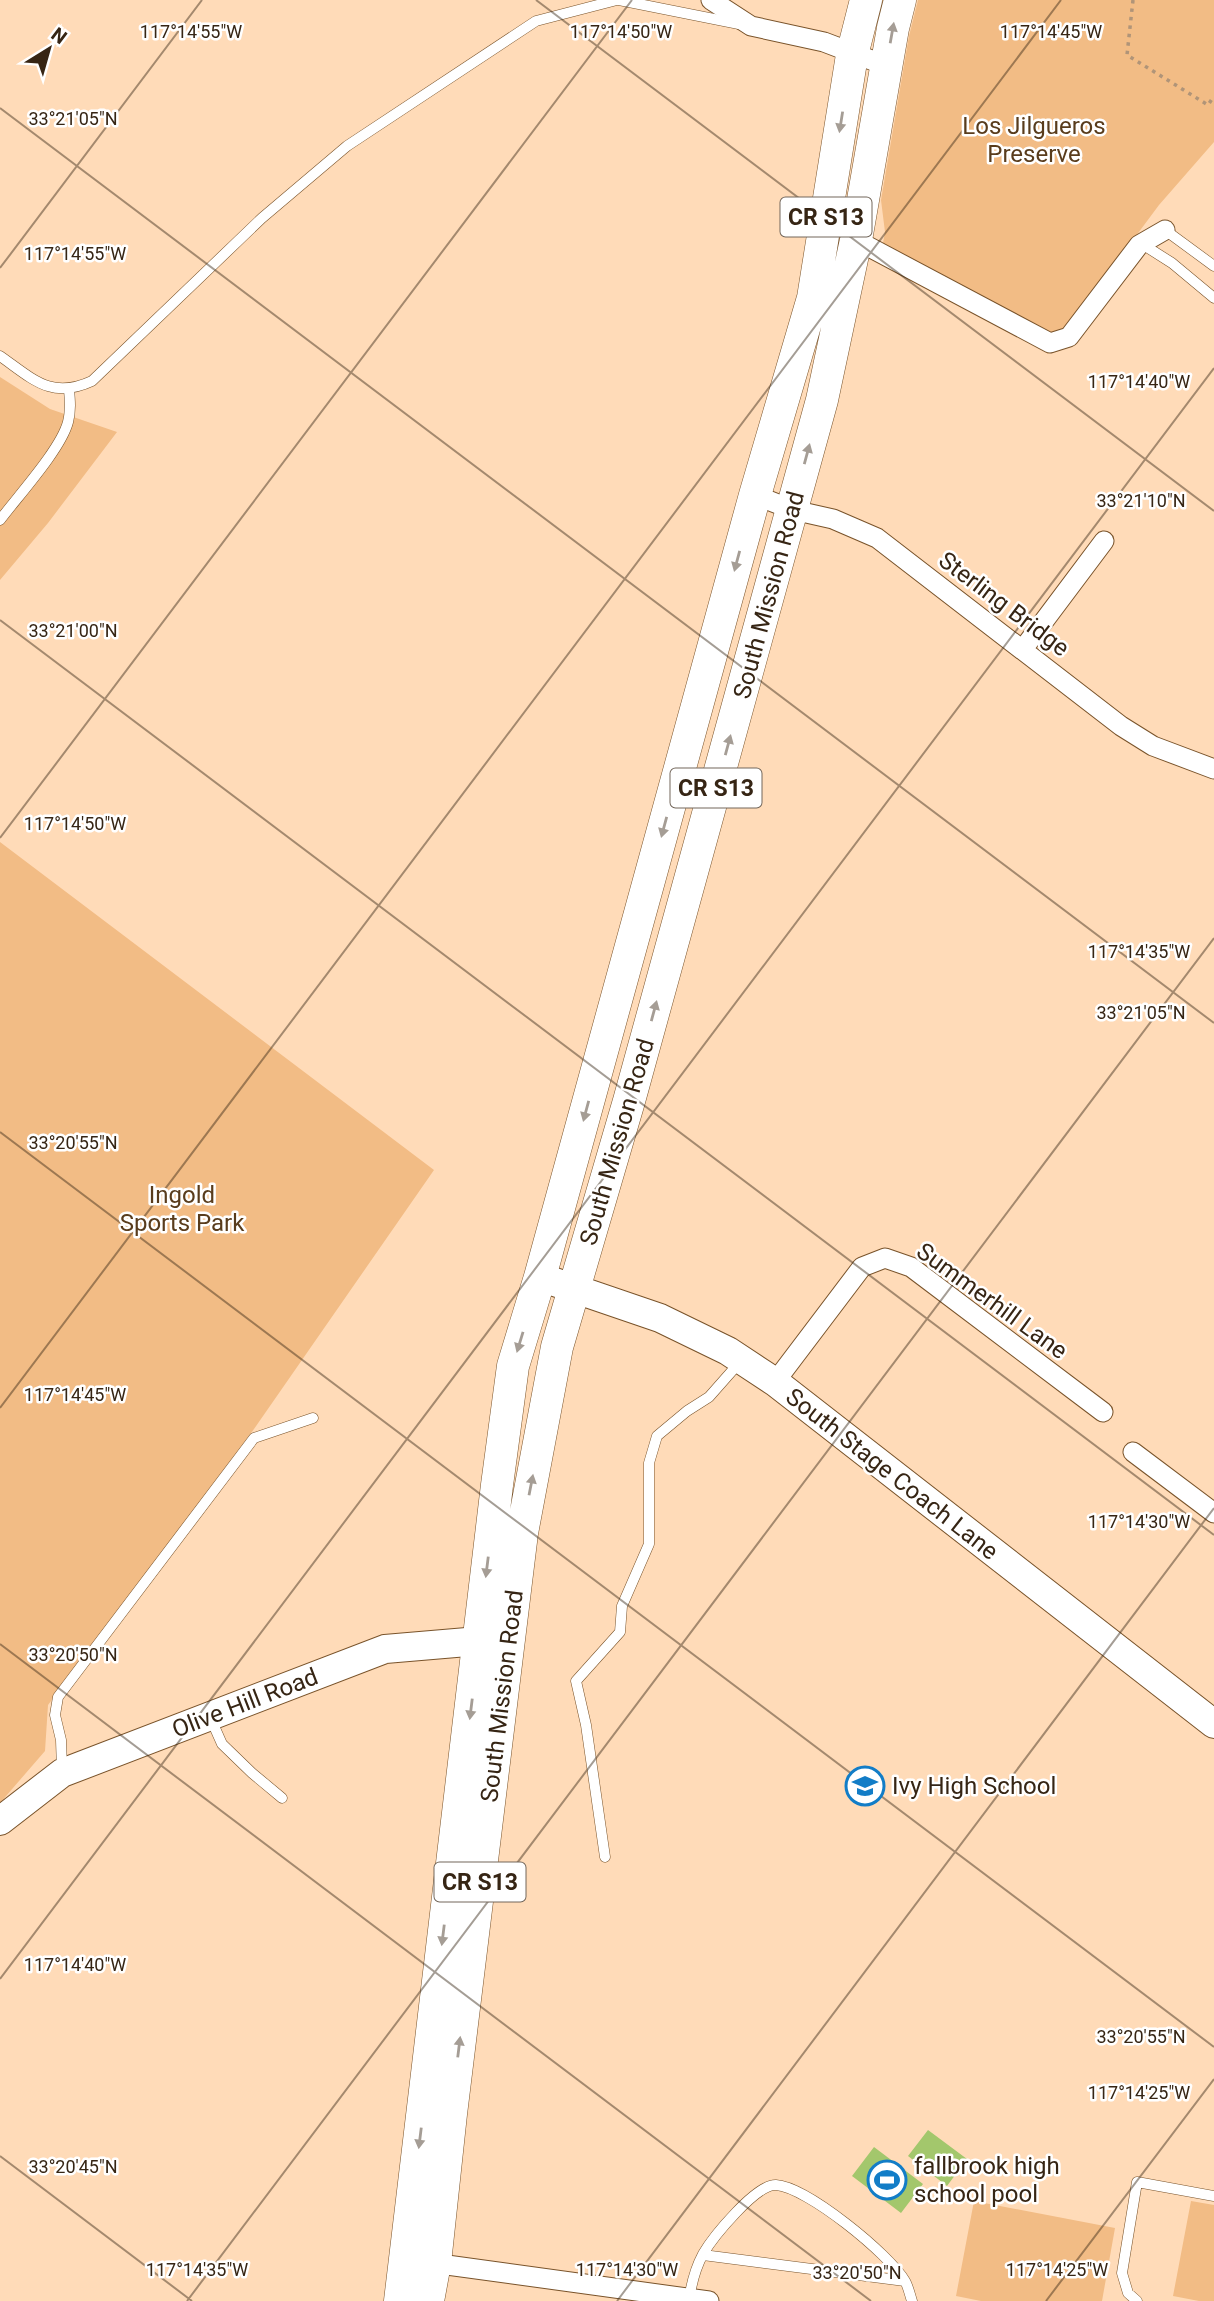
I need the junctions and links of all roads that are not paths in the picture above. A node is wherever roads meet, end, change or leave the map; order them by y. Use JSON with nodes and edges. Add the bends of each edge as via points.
{"nodes":[{"id":1,"x":618,"y":0,"type":"edge"},
{"id":2,"x":711,"y":0,"type":"edge"},
{"id":3,"x":866,"y":0,"type":"edge"},
{"id":4,"x":900,"y":0,"type":"edge"},
{"id":5,"x":751,"y":26,"type":"junction"},
{"id":6,"x":852,"y":55,"type":"junction"},
{"id":7,"x":887,"y":66,"type":"junction"},
{"id":8,"x":1165,"y":230,"type":"joint"},
{"id":9,"x":856,"y":240,"type":"junction"},
{"id":10,"x":1142,"y":243,"type":"junction"},
{"id":11,"x":1214,"y":266,"type":"edge"},
{"id":12,"x":1214,"y":298,"type":"edge"},
{"id":13,"x":0,"y":356,"type":"edge"},
{"id":14,"x":69,"y":389,"type":"junction"},
{"id":15,"x":755,"y":495,"type":"junction"},
{"id":16,"x":793,"y":510,"type":"junction"},
{"id":17,"x":0,"y":520,"type":"edge"},
{"id":18,"x":1104,"y":541,"type":"dead end"},
{"id":19,"x":1023,"y":649,"type":"junction"},
{"id":20,"x":1214,"y":769,"type":"edge"},
{"id":21,"x":540,"y":1277,"type":"junction"},
{"id":22,"x":575,"y":1289,"type":"junction"},
{"id":23,"x":742,"y":1360,"type":"junction"},
{"id":24,"x":775,"y":1382,"type":"junction"},
{"id":25,"x":1103,"y":1412,"type":"dead end"},
{"id":26,"x":313,"y":1418,"type":"dead end"},
{"id":27,"x":1133,"y":1452,"type":"dead end"},
{"id":28,"x":1214,"y":1513,"type":"edge"},
{"id":29,"x":494,"y":1645,"type":"junction"},
{"id":30,"x":210,"y":1716,"type":"junction"},
{"id":31,"x":1214,"y":1724,"type":"edge"},
{"id":32,"x":62,"y":1773,"type":"junction"},
{"id":33,"x":282,"y":1798,"type":"dead end"},
{"id":34,"x":0,"y":1821,"type":"edge"},
{"id":35,"x":605,"y":1857,"type":"dead end"},
{"id":36,"x":1214,"y":2196,"type":"edge"},
{"id":37,"x":703,"y":2255,"type":"junction"},
{"id":38,"x":421,"y":2261,"type":"junction"},
{"id":39,"x":905,"y":2281,"type":"junction"},
{"id":40,"x":689,"y":2300,"type":"edge"},
{"id":41,"x":400,"y":2301,"type":"edge"},
{"id":42,"x":428,"y":2301,"type":"edge"},
{"id":43,"x":709,"y":2301,"type":"edge"},
{"id":44,"x":912,"y":2301,"type":"edge"},
{"id":45,"x":1136,"y":2301,"type":"edge"}],
"edges":[{"from":1,"to":5,"type":"lane"},
{"from":1,"to":14,"type":"lane","via":[[536,21],[347,146],[262,218],[92,381]]},
{"from":2,"to":5,"type":"street"},
{"from":3,"to":6,"type":"main road","name":"South Mission Road","number":"CR S13"},
{"from":7,"to":4,"type":"main road","name":"South Mission Road","number":"CR S13","one_way":true},
{"from":5,"to":6,"type":"street","via":[[824,42]]},
{"from":6,"to":7,"type":"street"},
{"from":6,"to":15,"type":"main road","name":"South Mission Road","number":"CR S13","one_way":true,"via":[[813,298]]},
{"from":7,"to":9,"type":"main road","name":"South Mission Road","number":"CR S13"},
{"from":8,"to":10,"type":"street"},
{"from":8,"to":11,"type":"lane"},
{"from":9,"to":10,"type":"street","via":[[1050,343],[1069,337]]},
{"from":16,"to":9,"type":"main road","name":"South Mission Road","number":"CR S13","one_way":true},
{"from":10,"to":12,"type":"lane"},
{"from":13,"to":14,"type":"lane","via":[[54,389]]},
{"from":14,"to":17,"type":"lane","via":[[67,425]]},
{"from":15,"to":16,"type":"street","name":"Sterling Bridge"},
{"from":15,"to":21,"type":"main road","name":"South Mission Road","number":"CR S13","one_way":true},
{"from":16,"to":19,"type":"street","name":"Sterling Bridge","via":[[833,519],[877,538]]},
{"from":22,"to":16,"type":"main road","name":"South Mission Road","number":"CR S13","one_way":true},
{"from":18,"to":19,"type":"street"},
{"from":19,"to":20,"type":"street","name":"Sterling Bridge","via":[[1121,726],[1153,746]]},
{"from":21,"to":22,"type":"main road","name":"South Stage Coach Lane"},
{"from":21,"to":29,"type":"main road","name":"South Mission Road","number":"CR S13","one_way":true,"via":[[513,1366]]},
{"from":22,"to":23,"type":"main road","name":"South Stage Coach Lane","via":[[660,1318]]},
{"from":29,"to":22,"type":"main road","name":"South Mission Road","number":"CR S13","one_way":true,"via":[[522,1533],[557,1347]]},
{"from":23,"to":24,"type":"main road","name":"South Stage Coach Lane"},
{"from":23,"to":35,"type":"lane","via":[[709,1397],[657,1436],[649,1463],[649,1544],[622,1606],[620,1632],[576,1681]]},
{"from":24,"to":25,"type":"street","name":"Summerhill Lane","via":[[862,1267],[885,1258],[911,1267]]},
{"from":24,"to":31,"type":"main road","name":"South Stage Coach Lane"},
{"from":26,"to":32,"type":"lane","via":[[254,1438],[58,1697],[55,1715]]},
{"from":27,"to":28,"type":"street"},
{"from":29,"to":30,"type":"main road","name":"Olive Hill Road","via":[[385,1649]]},
{"from":29,"to":38,"type":"main road","name":"South Mission Road","number":"CR S13","via":[[453,2101]]},
{"from":30,"to":32,"type":"main road","name":"Olive Hill Road"},
{"from":30,"to":33,"type":"lane","via":[[222,1744]]},
{"from":32,"to":34,"type":"main road","name":"Olive Hill Road"},
{"from":36,"to":45,"type":"lane","via":[[1137,2182],[1122,2273],[1128,2293]]},
{"from":37,"to":39,"type":"lane"},
{"from":37,"to":39,"type":"lane","via":[[737,2211],[766,2187],[777,2185],[817,2203],[852,2228]]},
{"from":37,"to":40,"type":"lane"},
{"from":38,"to":40,"type":"street"},
{"from":38,"to":41,"type":"main road","name":"South Mission Road","number":"CR S13"},
{"from":38,"to":42,"type":"main road","name":"South Mission Road","number":"CR S13"},
{"from":39,"to":44,"type":"lane"},
{"from":40,"to":43,"type":"street"}]}
